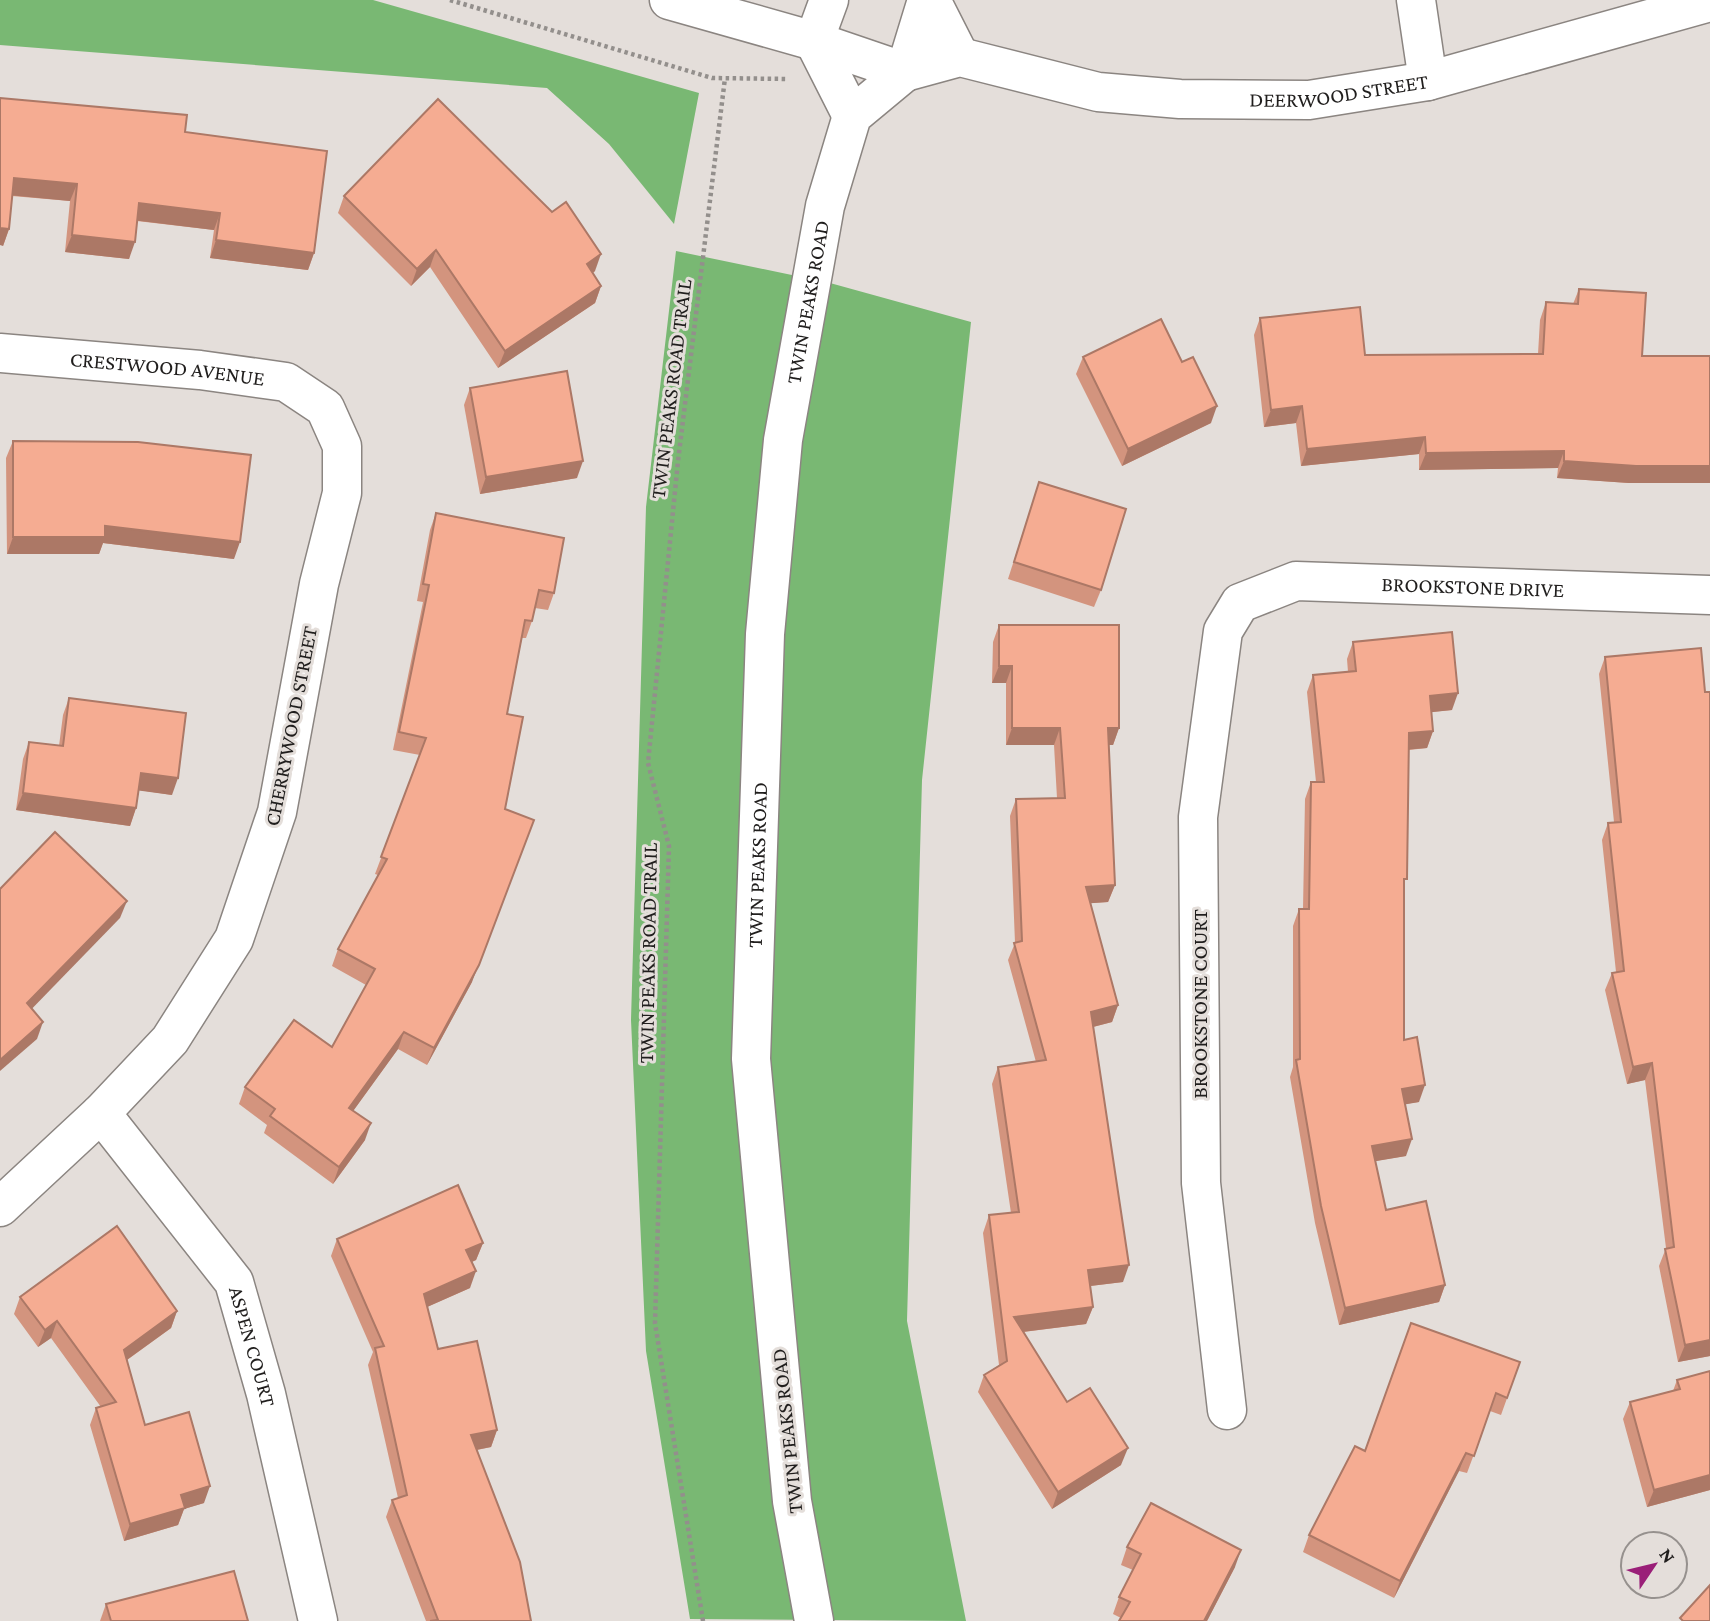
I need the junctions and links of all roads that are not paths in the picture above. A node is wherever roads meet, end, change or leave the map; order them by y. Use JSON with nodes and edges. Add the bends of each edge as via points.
{"nodes":[{"id":1,"x":669,"y":0,"type":"edge"},
{"id":2,"x":828,"y":0,"type":"edge"},
{"id":3,"x":929,"y":0,"type":"edge"},
{"id":4,"x":1416,"y":0,"type":"edge"},
{"id":5,"x":1710,"y":2,"type":"edge"},
{"id":6,"x":814,"y":41,"type":"junction"},
{"id":7,"x":960,"y":57,"type":"junction"},
{"id":8,"x":905,"y":72,"type":"junction"},
{"id":9,"x":1428,"y":81,"type":"junction"},
{"id":10,"x":852,"y":116,"type":"junction"},
{"id":11,"x":0,"y":353,"type":"edge"},
{"id":12,"x":325,"y":408,"type":"joint"},
{"id":13,"x":1710,"y":595,"type":"edge"},
{"id":14,"x":1240,"y":603,"type":"joint"},
{"id":15,"x":101,"y":1113,"type":"junction"},
{"id":16,"x":0,"y":1207,"type":"edge"},
{"id":17,"x":1227,"y":1410,"type":"dead end"},
{"id":18,"x":318,"y":1621,"type":"edge"},
{"id":19,"x":814,"y":1621,"type":"edge"}],
"edges":[{"from":1,"to":6,"type":"street"},
{"from":2,"to":6,"type":"street"},
{"from":3,"to":7,"type":"street"},
{"from":3,"to":8,"type":"street"},
{"from":4,"to":9,"type":"street"},
{"from":5,"to":9,"type":"street","name":"DEERWOOD STREET"},
{"from":6,"to":8,"type":"street"},
{"from":6,"to":10,"type":"street"},
{"from":7,"to":8,"type":"street","name":"DEERWOOD STREET"},
{"from":7,"to":9,"type":"street","name":"DEERWOOD STREET","via":[[1098,92],[1180,99],[1309,100]]},
{"from":8,"to":10,"type":"street"},
{"from":10,"to":19,"type":"street","name":"TWIN PEAKS ROAD","via":[[825,206],[783,440],[765,634],[751,1059],[792,1501]]},
{"from":11,"to":12,"type":"street","name":"CRESTWOOD AVENUE","via":[[286,382]]},
{"from":12,"to":15,"type":"street","name":"CHERRYWOOD STREET","via":[[342,446],[342,493],[319,584],[277,812],[234,939],[170,1040]]},
{"from":13,"to":14,"type":"street","name":"BROOKSTONE DRIVE","via":[[1296,581]]},
{"from":14,"to":17,"type":"street","name":"BROOKSTONE COURT","via":[[1223,631],[1198,817],[1201,1183]]},
{"from":15,"to":16,"type":"street","name":"CHERRYWOOD STREET"},
{"from":15,"to":18,"type":"street","name":"ASPEN COURT","via":[[234,1282],[266,1394]]}]}
